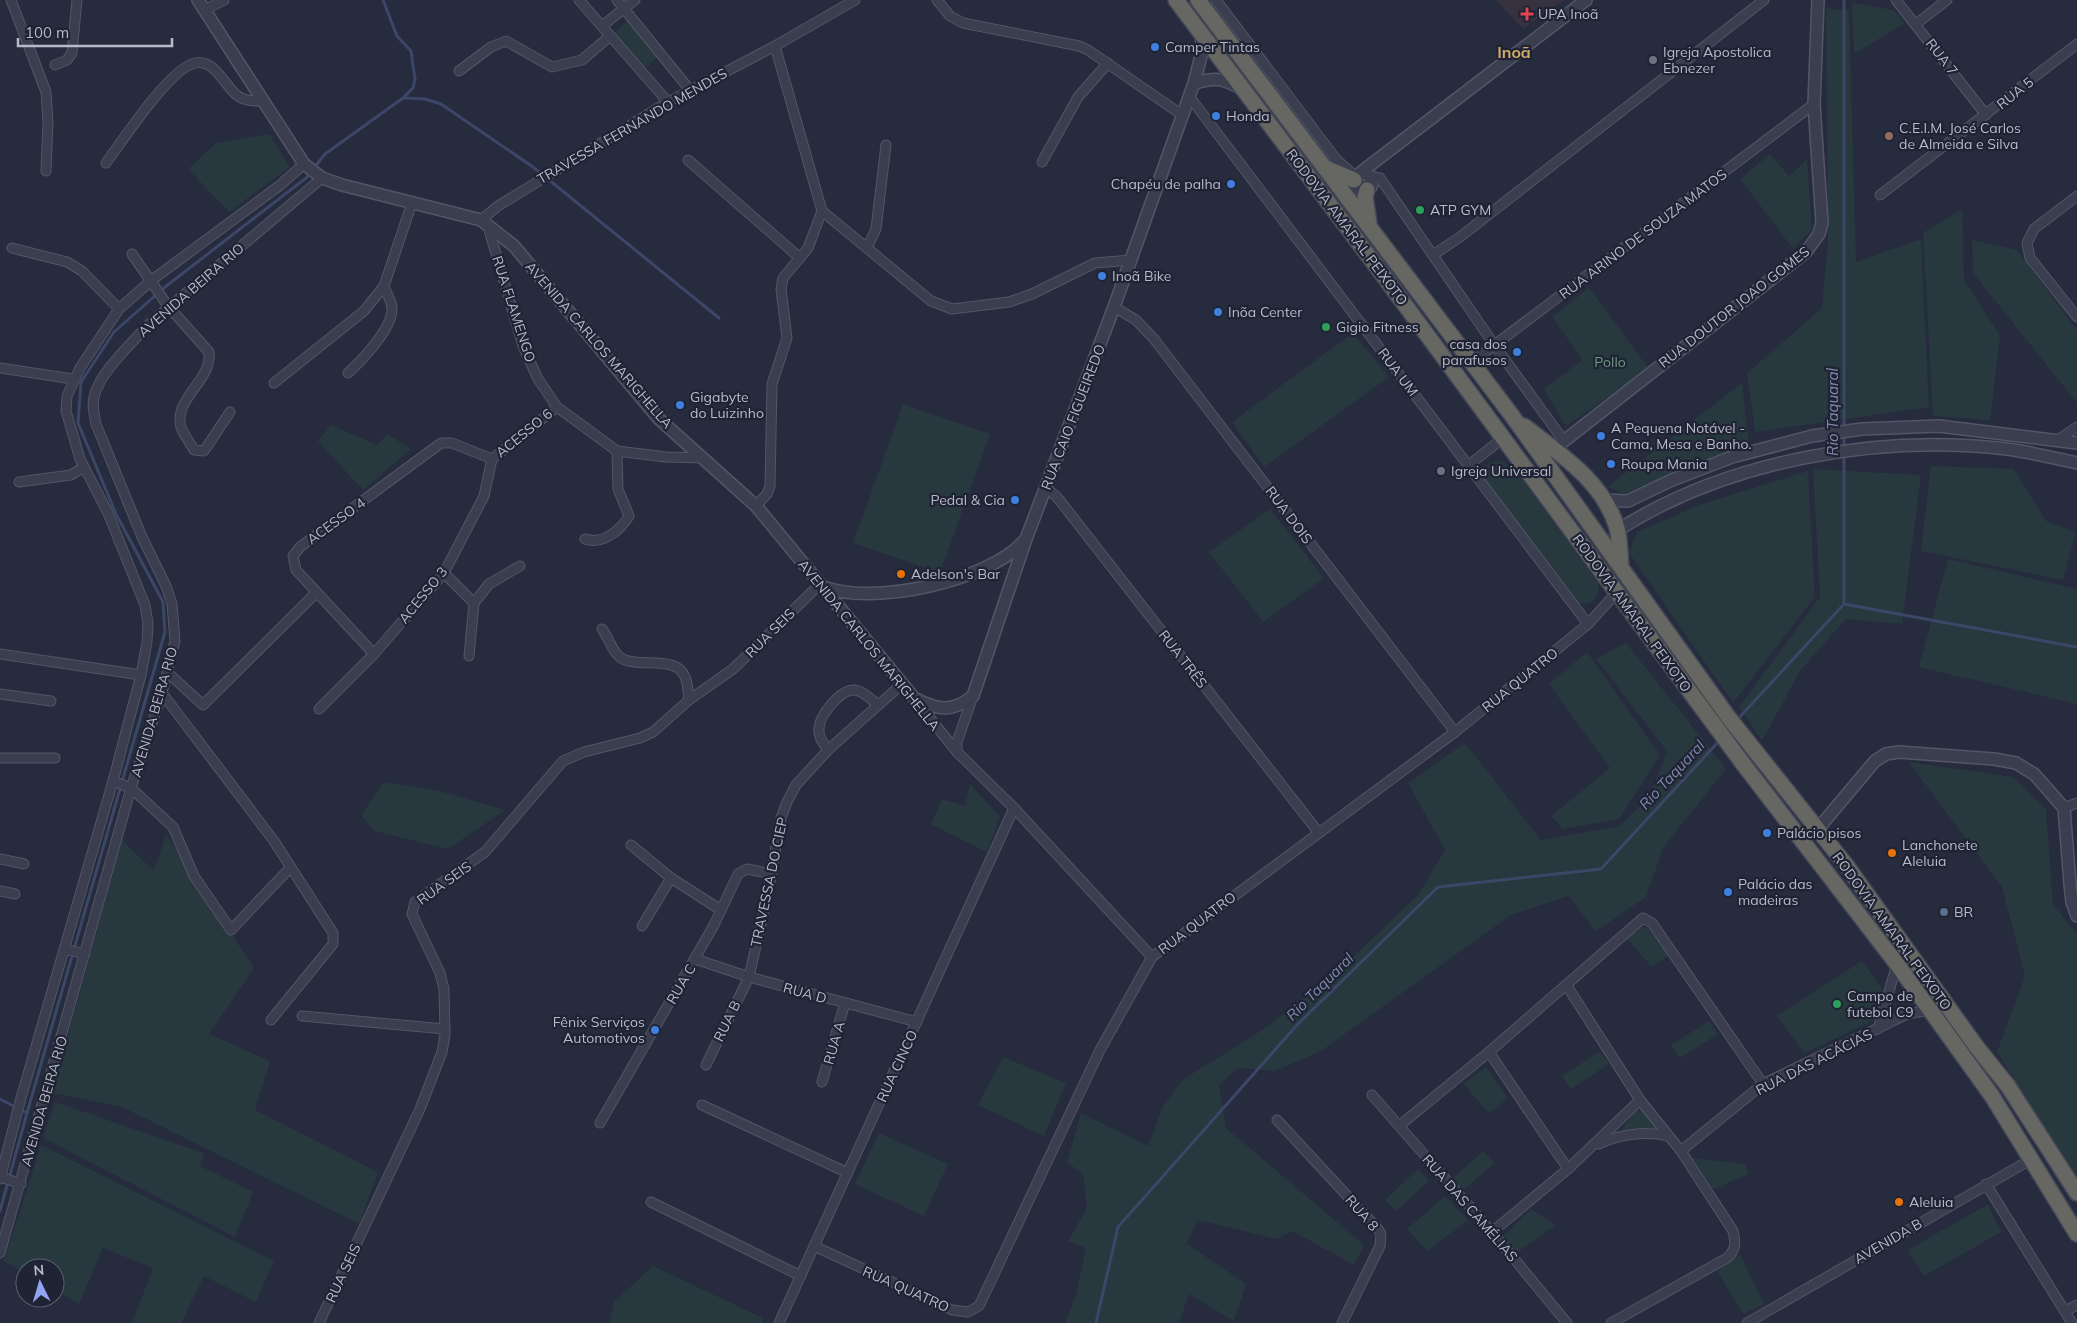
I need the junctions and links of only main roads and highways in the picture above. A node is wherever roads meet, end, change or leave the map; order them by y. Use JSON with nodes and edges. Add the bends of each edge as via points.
{"nodes":[{"id":1,"x":1176,"y":0,"type":"edge"},
{"id":2,"x":1198,"y":0,"type":"edge"},
{"id":3,"x":1323,"y":166,"type":"junction"},
{"id":4,"x":1370,"y":227,"type":"junction"},
{"id":5,"x":1513,"y":417,"type":"junction"},
{"id":6,"x":1622,"y":568,"type":"junction"},
{"id":7,"x":2077,"y":1194,"type":"edge"},
{"id":8,"x":2077,"y":1234,"type":"edge"}],
"edges":[{"from":1,"to":8,"type":"highway","name":"RODOVIA AMARAL PEIXOTO","via":[[1716,728],[1898,964],[2009,1122]]},
{"from":2,"to":3,"type":"highway","name":"RODOVIA AMARAL PEIXOTO"},
{"from":3,"to":4,"type":"highway","name":"RODOVIA AMARAL PEIXOTO"},
{"from":3,"to":4,"type":"highway","via":[[1336,174],[1364,180]]},
{"from":4,"to":5,"type":"highway","name":"RODOVIA AMARAL PEIXOTO"},
{"from":5,"to":6,"type":"highway","name":"RODOVIA AMARAL PEIXOTO"},
{"from":5,"to":6,"type":"highway","via":[[1559,444],[1604,500],[1618,530]]},
{"from":6,"to":7,"type":"highway","name":"RODOVIA AMARAL PEIXOTO","via":[[1729,718],[1846,865],[2008,1086]]}]}
